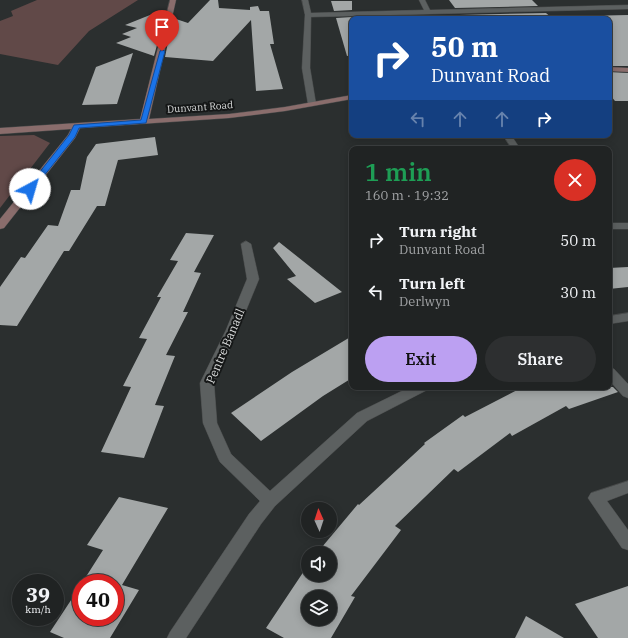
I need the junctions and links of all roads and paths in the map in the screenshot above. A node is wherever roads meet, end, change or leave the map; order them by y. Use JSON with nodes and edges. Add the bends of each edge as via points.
{"nodes":[{"id":1,"x":173,"y":0,"type":"edge"},
{"id":2,"x":305,"y":0,"type":"edge"},
{"id":3,"x":422,"y":0,"type":"edge"},
{"id":4,"x":619,"y":0,"type":"edge"},
{"id":5,"x":627,"y":7,"type":"edge"},
{"id":6,"x":428,"y":12,"type":"junction"},
{"id":7,"x":308,"y":15,"type":"junction"},
{"id":8,"x":612,"y":69,"type":"edge"},
{"id":9,"x":628,"y":70,"type":"edge"},
{"id":10,"x":349,"y":98,"type":"edge"},
{"id":11,"x":312,"y":104,"type":"junction"},
{"id":12,"x":144,"y":122,"type":"junction"},
{"id":13,"x":77,"y":126,"type":"junction"},
{"id":14,"x":0,"y":131,"type":"edge"},
{"id":15,"x":0,"y":226,"type":"edge"},
{"id":16,"x":612,"y":226,"type":"edge"},
{"id":17,"x":628,"y":226,"type":"edge"},
{"id":18,"x":246,"y":244,"type":"dead end"},
{"id":19,"x":628,"y":317,"type":"edge"},
{"id":20,"x":612,"y":320,"type":"edge"},
{"id":21,"x":612,"y":375,"type":"edge"},
{"id":22,"x":416,"y":390,"type":"edge"},
{"id":23,"x":628,"y":393,"type":"edge"},
{"id":24,"x":628,"y":487,"type":"edge"},
{"id":25,"x":270,"y":501,"type":"junction"},
{"id":26,"x":628,"y":543,"type":"edge"},
{"id":27,"x":176,"y":638,"type":"edge"}],
"edges":[{"from":1,"to":12,"type":"street"},
{"from":2,"to":7,"type":"street"},
{"from":3,"to":6,"type":"street"},
{"from":4,"to":5,"type":"street"},
{"from":5,"to":6,"type":"street"},
{"from":6,"to":7,"type":"street"},
{"from":7,"to":11,"type":"street","via":[[306,68]]},
{"from":8,"to":9,"type":"street"},
{"from":10,"to":11,"type":"street","name":"Dunvant Road"},
{"from":11,"to":12,"type":"street","name":"Dunvant Road","via":[[248,114]]},
{"from":12,"to":13,"type":"street","name":"Dunvant Road"},
{"from":13,"to":14,"type":"street","name":"Dunvant Road"},
{"from":13,"to":15,"type":"street","via":[[72,136]]},
{"from":16,"to":17,"type":"street"},
{"from":18,"to":25,"type":"street","name":"Pentre Banadl","via":[[253,279],[206,383],[210,423],[226,458]]},
{"from":19,"to":20,"type":"street"},
{"from":21,"to":23,"type":"street"},
{"from":22,"to":25,"type":"street","via":[[362,417]]},
{"from":24,"to":26,"type":"street","via":[[596,498]]},
{"from":25,"to":27,"type":"street","via":[[255,519]]}]}
